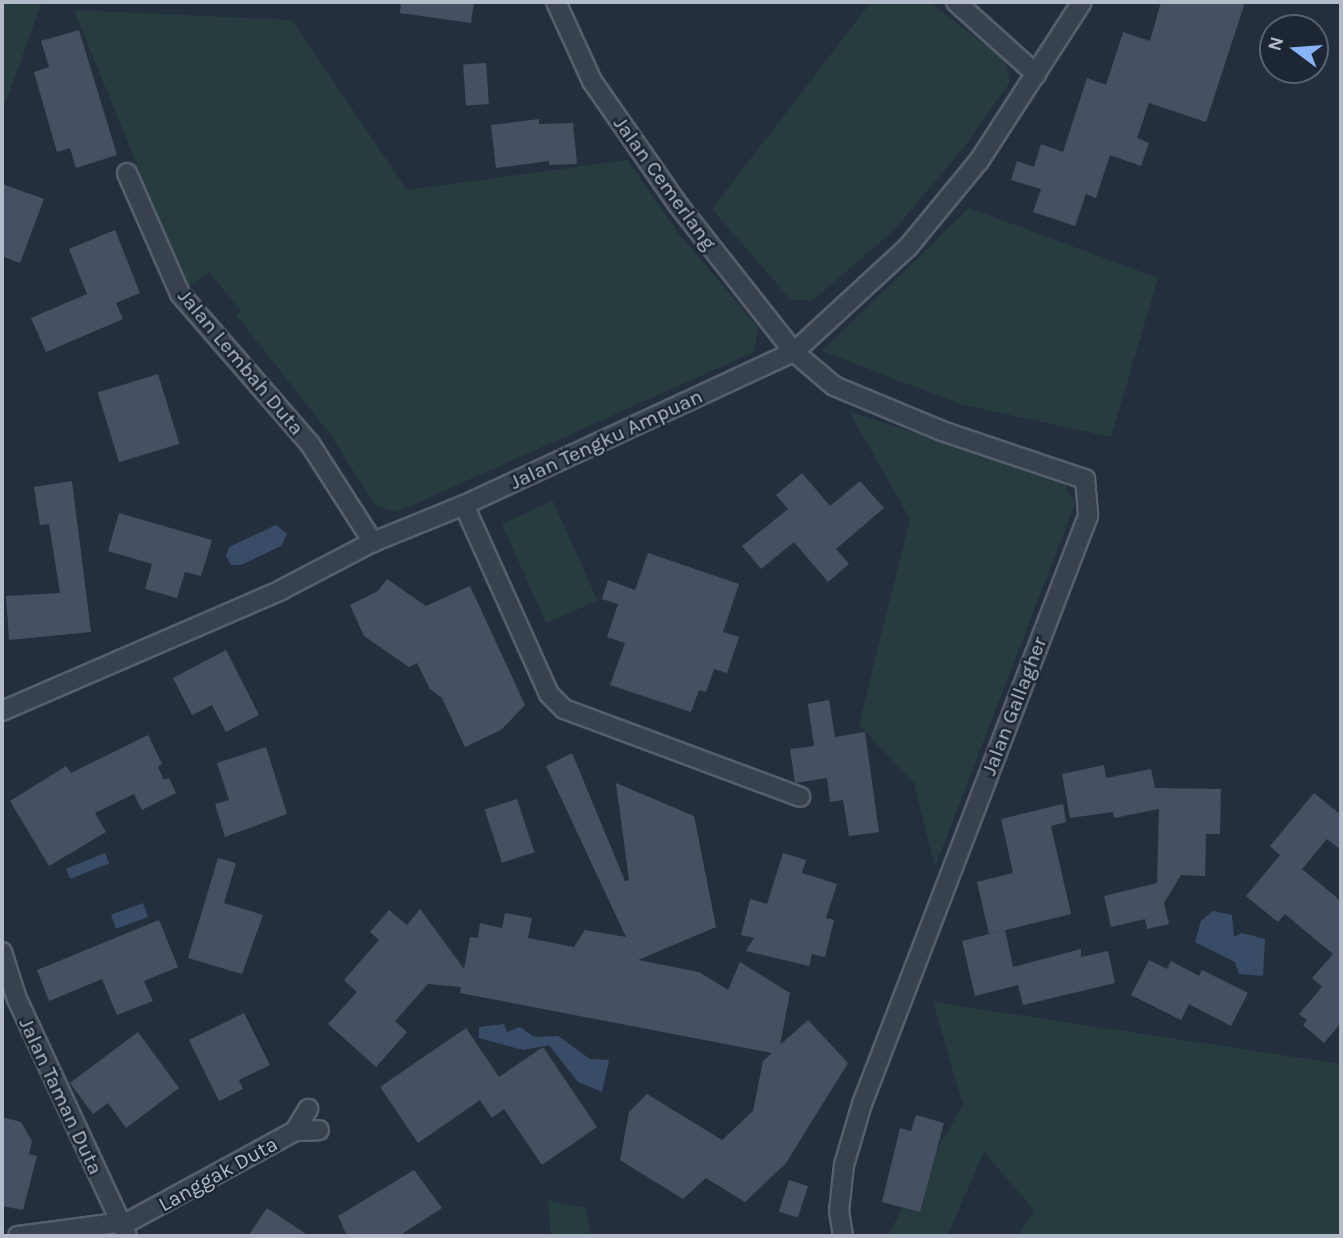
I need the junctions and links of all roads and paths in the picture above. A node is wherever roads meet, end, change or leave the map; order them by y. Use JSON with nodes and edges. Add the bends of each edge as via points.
{"nodes":[{"id":1,"x":556,"y":2,"type":"edge"},
{"id":2,"x":956,"y":2,"type":"edge"},
{"id":3,"x":1082,"y":2,"type":"edge"},
{"id":4,"x":1036,"y":74,"type":"junction"},
{"id":5,"x":127,"y":173,"type":"dead end"},
{"id":6,"x":794,"y":352,"type":"junction"},
{"id":7,"x":464,"y":505,"type":"junction"},
{"id":8,"x":373,"y":542,"type":"junction"},
{"id":9,"x":2,"y":711,"type":"edge"},
{"id":10,"x":800,"y":797,"type":"dead end"},
{"id":11,"x":2,"y":952,"type":"edge"},
{"id":12,"x":308,"y":1109,"type":"dead end"},
{"id":13,"x":318,"y":1130,"type":"dead end"},
{"id":14,"x":295,"y":1131,"type":"junction"},
{"id":15,"x":123,"y":1230,"type":"edge"},
{"id":16,"x":18,"y":1236,"type":"edge"},
{"id":17,"x":843,"y":1236,"type":"edge"}],
"edges":[{"from":1,"to":6,"type":"street","name":"Jalan Cemerlang","via":[[592,81],[679,206]]},
{"from":2,"to":4,"type":"street"},
{"from":3,"to":4,"type":"street","name":"Jalan Tengku Ampuan"},
{"from":4,"to":6,"type":"street","name":"Jalan Tengku Ampuan","via":[[979,161],[908,247]]},
{"from":5,"to":8,"type":"street","name":"Jalan Lembah Duta","via":[[180,294],[310,444]]},
{"from":6,"to":7,"type":"street","name":"Jalan Tengku Ampuan"},
{"from":6,"to":17,"type":"street","name":"Jalan Gallagher","via":[[834,386],[942,431],[1085,479],[1090,501],[862,1104],[844,1165],[839,1211]]},
{"from":7,"to":8,"type":"street","name":"Jalan Tengku Ampuan"},
{"from":7,"to":10,"type":"street","via":[[549,694],[564,709]]},
{"from":8,"to":9,"type":"street","name":"Jalan Tengku Ampuan","via":[[281,590]]},
{"from":11,"to":15,"type":"street","name":"Jalan Taman Duta","via":[[17,999]]},
{"from":12,"to":14,"type":"street"},
{"from":13,"to":14,"type":"street"},
{"from":14,"to":15,"type":"street","name":"Langgak Duta"},
{"from":15,"to":16,"type":"street","name":"Langgak Duta"}]}
